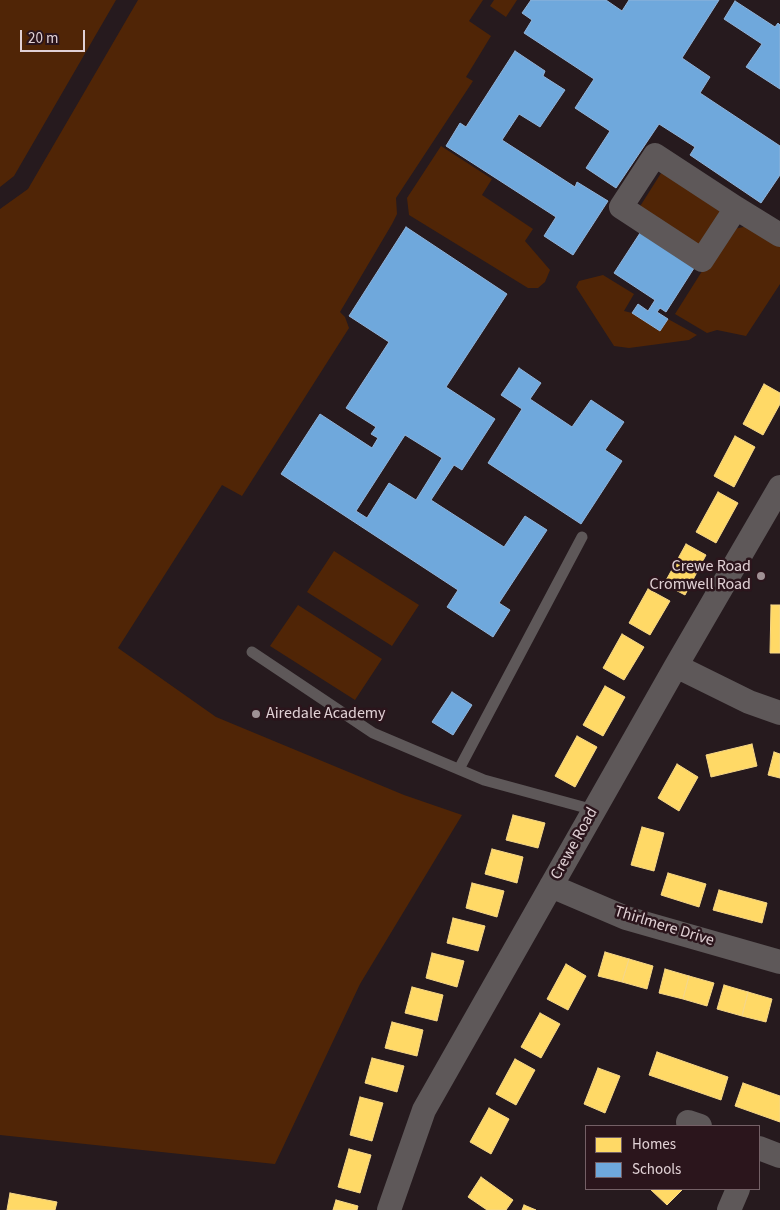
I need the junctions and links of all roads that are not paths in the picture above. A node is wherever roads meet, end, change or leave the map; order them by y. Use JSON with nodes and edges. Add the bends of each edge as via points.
{"nodes":[{"id":1,"x":736,"y":208,"type":"junction"},
{"id":2,"x":780,"y":235,"type":"edge"},
{"id":3,"x":780,"y":487,"type":"edge"},
{"id":4,"x":582,"y":537,"type":"dead end"},
{"id":5,"x":252,"y":652,"type":"dead end"},
{"id":6,"x":676,"y":666,"type":"junction"},
{"id":7,"x":780,"y":713,"type":"edge"},
{"id":8,"x":459,"y":769,"type":"junction"},
{"id":9,"x":594,"y":810,"type":"junction"},
{"id":10,"x":551,"y":886,"type":"junction"},
{"id":11,"x":780,"y":962,"type":"edge"},
{"id":12,"x":760,"y":1148,"type":"edge"},
{"id":13,"x":780,"y":1156,"type":"edge"},
{"id":14,"x":738,"y":1190,"type":"edge"},
{"id":15,"x":389,"y":1210,"type":"edge"},
{"id":16,"x":729,"y":1210,"type":"edge"}],
"edges":[{"from":1,"to":1,"type":"street","via":[[655,155],[621,207],[702,260]]},
{"from":1,"to":2,"type":"street"},
{"from":3,"to":6,"type":"street","name":"Crewe Road"},
{"from":4,"to":8,"type":"lane"},
{"from":5,"to":8,"type":"lane","via":[[373,733]]},
{"from":6,"to":7,"type":"street","via":[[749,702]]},
{"from":6,"to":9,"type":"street","name":"Crewe Road"},
{"from":8,"to":9,"type":"lane","via":[[484,780]]},
{"from":9,"to":10,"type":"street","name":"Crewe Road"},
{"from":10,"to":11,"type":"street","name":"Thirlmere Drive","via":[[626,918]]},
{"from":10,"to":15,"type":"street","name":"Crewe Road","via":[[424,1110]]},
{"from":12,"to":13,"type":"street"},
{"from":14,"to":16,"type":"street"}]}
